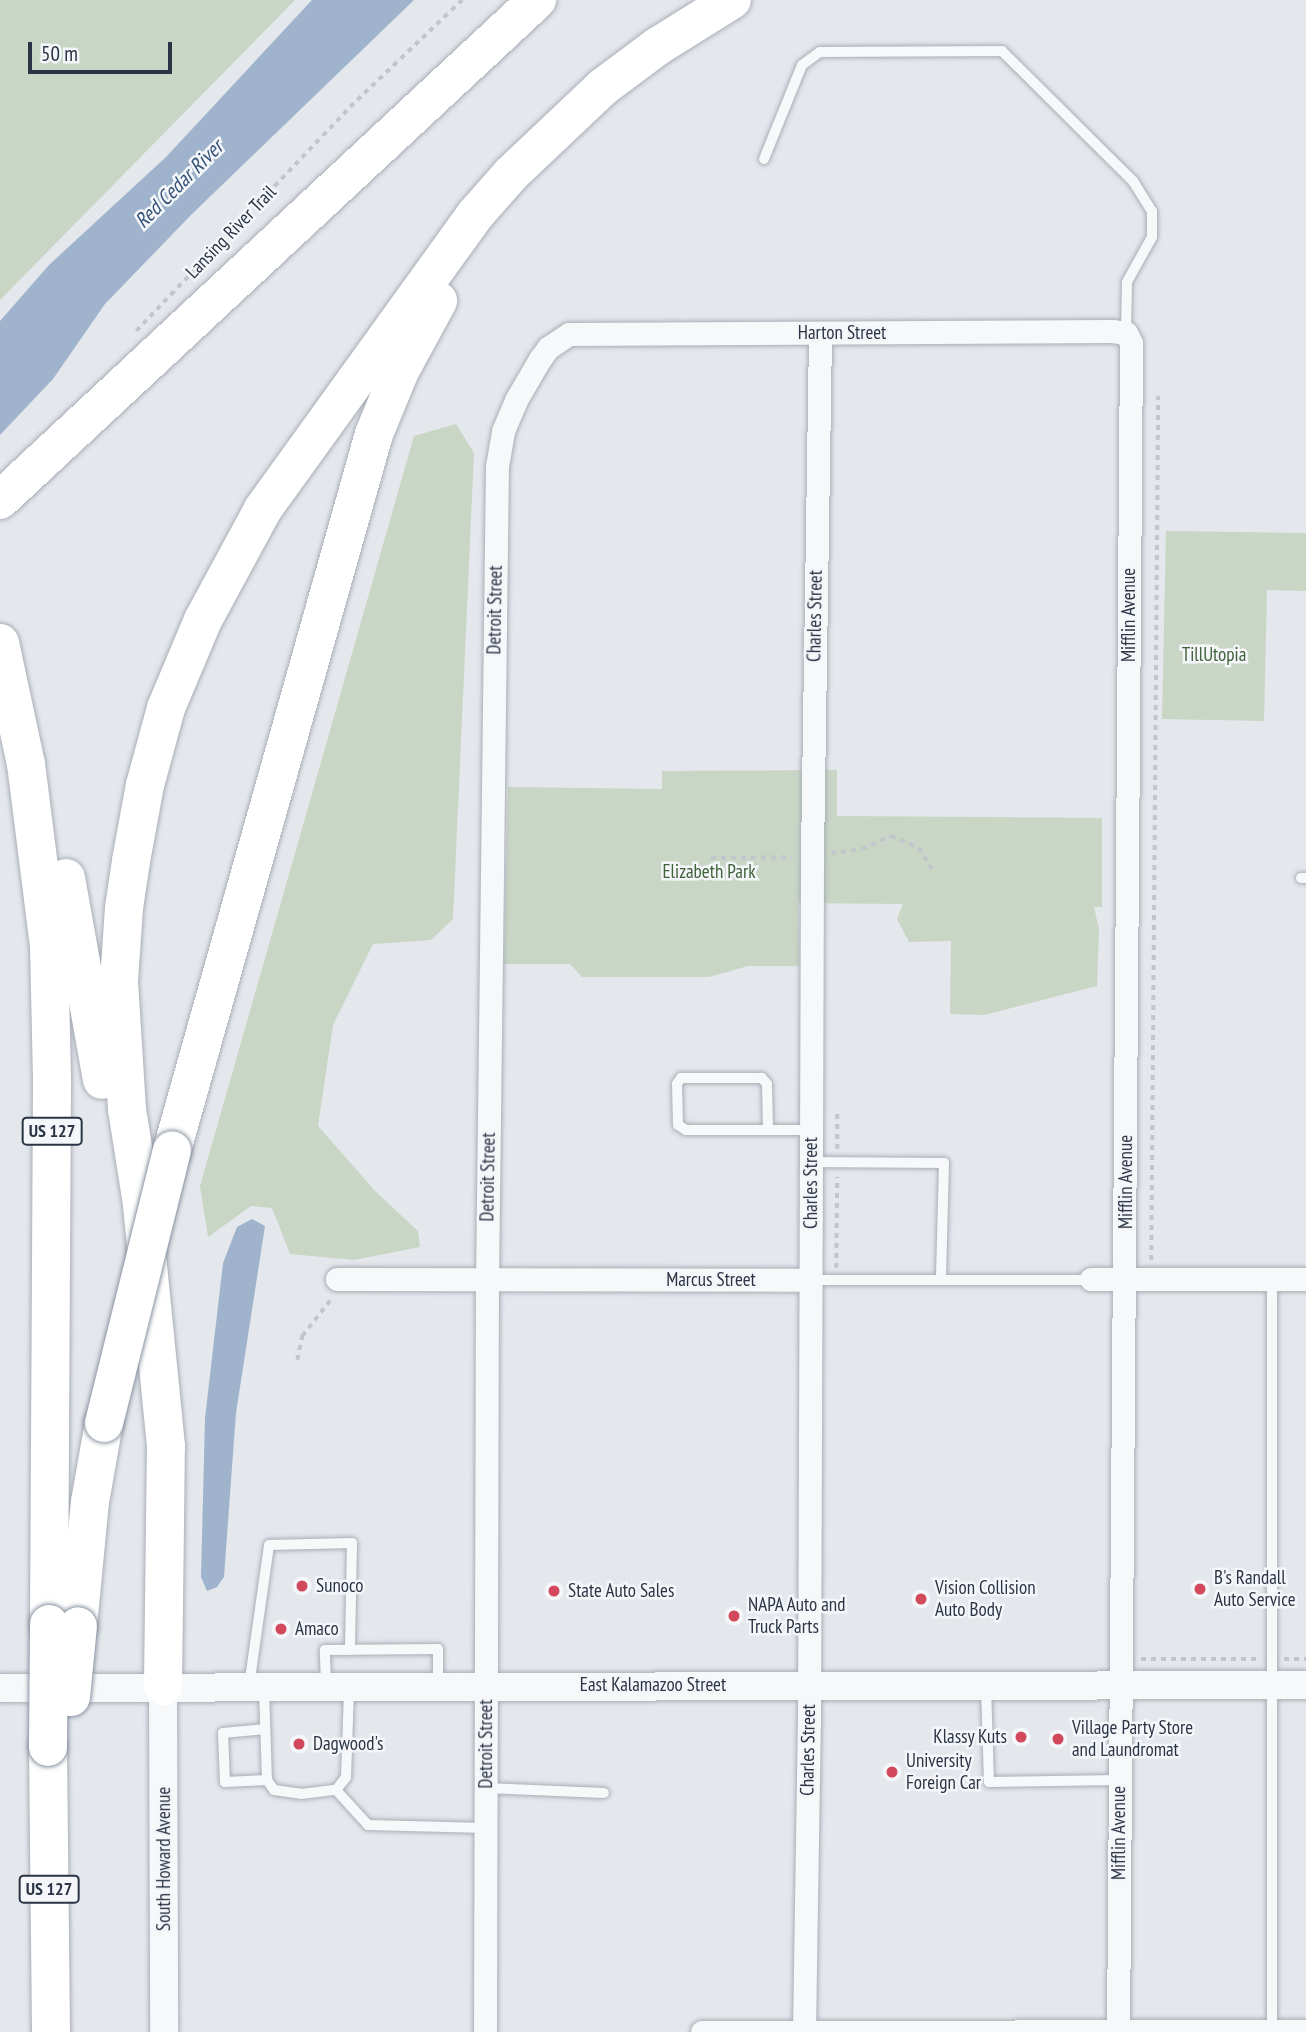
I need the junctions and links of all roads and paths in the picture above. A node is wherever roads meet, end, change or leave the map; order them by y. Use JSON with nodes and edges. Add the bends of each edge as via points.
{"nodes":[{"id":1,"x":463,"y":0,"type":"edge"},
{"id":2,"x":537,"y":0,"type":"edge"},
{"id":3,"x":732,"y":0,"type":"edge"},
{"id":4,"x":554,"y":132,"type":"junction"},
{"id":5,"x":764,"y":159,"type":"dead end"},
{"id":6,"x":820,"y":333,"type":"junction"},
{"id":7,"x":1126,"y":333,"type":"junction"},
{"id":8,"x":130,"y":338,"type":"dead end"},
{"id":9,"x":559,"y":339,"type":"joint"},
{"id":10,"x":1158,"y":396,"type":"dead end"},
{"id":11,"x":0,"y":500,"type":"edge"},
{"id":12,"x":4,"y":658,"type":"edge"},
{"id":13,"x":837,"y":1113,"type":"dead end"},
{"id":14,"x":768,"y":1129,"type":"junction"},
{"id":15,"x":811,"y":1130,"type":"junction"},
{"id":16,"x":811,"y":1162,"type":"junction"},
{"id":17,"x":837,"y":1162,"type":"junction"},
{"id":18,"x":342,"y":1279,"type":"joint"},
{"id":19,"x":1125,"y":1279,"type":"junction"},
{"id":20,"x":1272,"y":1279,"type":"junction"},
{"id":21,"x":1306,"y":1279,"type":"edge"},
{"id":22,"x":810,"y":1280,"type":"junction"},
{"id":23,"x":836,"y":1280,"type":"junction"},
{"id":24,"x":941,"y":1280,"type":"junction"},
{"id":25,"x":1088,"y":1280,"type":"joint"},
{"id":26,"x":1151,"y":1280,"type":"junction"},
{"id":27,"x":487,"y":1281,"type":"junction"},
{"id":28,"x":149,"y":1301,"type":"junction"},
{"id":29,"x":298,"y":1360,"type":"dead end"},
{"id":30,"x":63,"y":1625,"type":"junction"},
{"id":31,"x":350,"y":1650,"type":"junction"},
{"id":32,"x":1306,"y":1659,"type":"edge"},
{"id":33,"x":1121,"y":1672,"type":"junction"},
{"id":34,"x":1272,"y":1672,"type":"junction"},
{"id":35,"x":809,"y":1685,"type":"junction"},
{"id":36,"x":986,"y":1685,"type":"junction"},
{"id":37,"x":1306,"y":1685,"type":"edge"},
{"id":38,"x":163,"y":1686,"type":"junction"},
{"id":39,"x":256,"y":1686,"type":"junction"},
{"id":40,"x":338,"y":1686,"type":"junction"},
{"id":41,"x":438,"y":1686,"type":"junction"},
{"id":42,"x":486,"y":1686,"type":"junction"},
{"id":43,"x":0,"y":1688,"type":"edge"},
{"id":44,"x":265,"y":1729,"type":"junction"},
{"id":45,"x":267,"y":1780,"type":"junction"},
{"id":46,"x":1119,"y":1780,"type":"junction"},
{"id":47,"x":486,"y":1788,"type":"junction"},
{"id":48,"x":336,"y":1790,"type":"junction"},
{"id":49,"x":604,"y":1793,"type":"dead end"},
{"id":50,"x":487,"y":1828,"type":"junction"},
{"id":51,"x":1272,"y":2030,"type":"junction"},
{"id":52,"x":804,"y":2031,"type":"edge"},
{"id":53,"x":1118,"y":2031,"type":"edge"},
{"id":54,"x":1306,"y":2031,"type":"edge"},
{"id":55,"x":52,"y":2032,"type":"edge"},
{"id":56,"x":164,"y":2032,"type":"edge"},
{"id":57,"x":485,"y":2032,"type":"edge"},
{"id":58,"x":702,"y":2032,"type":"edge"}],
"edges":[{"from":1,"to":8,"type":"path","name":"Lansing River Trail","via":[[357,100]]},
{"from":2,"to":11,"type":"highway"},
{"from":3,"to":4,"type":"highway","via":[[657,46]]},
{"from":4,"to":28,"type":"highway","via":[[475,215],[263,509],[203,620],[166,708],[145,785],[124,908],[119,981],[121,1045],[142,1203]]},
{"from":4,"to":30,"type":"highway","bridge":true,"via":[[427,318],[374,434],[172,1150],[104,1423]]},
{"from":5,"to":7,"type":"lane","via":[[802,65],[820,52],[1002,51],[1133,181],[1152,211],[1152,237],[1127,282]]},
{"from":6,"to":7,"type":"street","name":"Harton Street"},
{"from":6,"to":9,"type":"street","name":"Harton Street","via":[[579,333]]},
{"from":6,"to":15,"type":"street","name":"Charles Street"},
{"from":7,"to":19,"type":"street","name":"Mifflin Avenue","via":[[1131,343]]},
{"from":9,"to":27,"type":"street","name":"Detroit Street","via":[[540,359],[516,400],[503,431],[497,466]]},
{"from":10,"to":26,"type":"path"},
{"from":12,"to":28,"type":"highway","via":[[52,814]]},
{"from":12,"to":30,"type":"highway","number":"US 127","via":[[35,818],[46,914]]},
{"from":13,"to":17,"type":"path"},
{"from":14,"to":14,"type":"lane","via":[[686,1130],[678,1125],[677,1084],[681,1079],[762,1078],[767,1084]]},
{"from":14,"to":15,"type":"lane"},
{"from":15,"to":16,"type":"street","name":"Charles Street"},
{"from":16,"to":17,"type":"lane"},
{"from":16,"to":22,"type":"street","name":"Charles Street"},
{"from":17,"to":23,"type":"path"},
{"from":17,"to":24,"type":"lane","via":[[944,1163]]},
{"from":18,"to":27,"type":"street","name":"Marcus Street"},
{"from":18,"to":29,"type":"path","via":[[302,1336]]},
{"from":19,"to":25,"type":"street","name":"Marcus Street"},
{"from":19,"to":26,"type":"street","name":"Marcus Street"},
{"from":19,"to":33,"type":"street","name":"Mifflin Avenue"},
{"from":20,"to":21,"type":"street","name":"Marcus Street"},
{"from":20,"to":26,"type":"street","name":"Marcus Street"},
{"from":20,"to":34,"type":"lane"},
{"from":22,"to":23,"type":"lane","name":"Marcus Street"},
{"from":22,"to":27,"type":"street","name":"Marcus Street"},
{"from":22,"to":35,"type":"street","name":"Charles Street"},
{"from":23,"to":24,"type":"lane","name":"Marcus Street"},
{"from":24,"to":25,"type":"lane","name":"Marcus Street"},
{"from":27,"to":42,"type":"street","name":"Detroit Street"},
{"from":28,"to":38,"type":"highway","via":[[167,1470]]},
{"from":30,"to":55,"type":"highway","number":"US 127","bridge":true},
{"from":31,"to":39,"type":"lane","via":[[352,1543],[269,1545]]},
{"from":31,"to":40,"type":"lane","via":[[325,1650]]},
{"from":31,"to":41,"type":"lane","via":[[438,1649]]},
{"from":32,"to":34,"type":"path"},
{"from":33,"to":34,"type":"street","name":"East Kalamazoo Street"},
{"from":33,"to":34,"type":"path"},
{"from":33,"to":36,"type":"street","name":"East Kalamazoo Street"},
{"from":33,"to":46,"type":"street","name":"Mifflin Avenue"},
{"from":34,"to":37,"type":"street","name":"East Kalamazoo Street"},
{"from":34,"to":51,"type":"lane"},
{"from":35,"to":36,"type":"street","name":"East Kalamazoo Street"},
{"from":35,"to":42,"type":"street","name":"East Kalamazoo Street"},
{"from":35,"to":52,"type":"street","name":"Charles Street"},
{"from":36,"to":46,"type":"lane","via":[[989,1782]]},
{"from":38,"to":39,"type":"street","name":"East Kalamazoo Street"},
{"from":38,"to":43,"type":"street","name":"East Kalamazoo Street"},
{"from":38,"to":56,"type":"street","name":"South Howard Avenue"},
{"from":39,"to":40,"type":"street","name":"East Kalamazoo Street"},
{"from":39,"to":44,"type":"lane"},
{"from":40,"to":41,"type":"street","name":"East Kalamazoo Street"},
{"from":40,"to":48,"type":"lane","via":[[347,1769]]},
{"from":41,"to":42,"type":"street","name":"East Kalamazoo Street"},
{"from":42,"to":47,"type":"street","name":"Detroit Street"},
{"from":44,"to":45,"type":"lane"},
{"from":44,"to":45,"type":"lane","via":[[223,1732],[225,1782]]},
{"from":45,"to":48,"type":"lane","via":[[280,1792],[324,1794]]},
{"from":46,"to":53,"type":"street","name":"Mifflin Avenue"},
{"from":47,"to":49,"type":"lane"},
{"from":47,"to":50,"type":"street","name":"Detroit Street"},
{"from":48,"to":50,"type":"lane","via":[[368,1825]]},
{"from":50,"to":57,"type":"street","name":"Detroit Street"},
{"from":51,"to":53,"type":"street"},
{"from":51,"to":54,"type":"street"},
{"from":52,"to":53,"type":"street"},
{"from":52,"to":58,"type":"street"}]}
